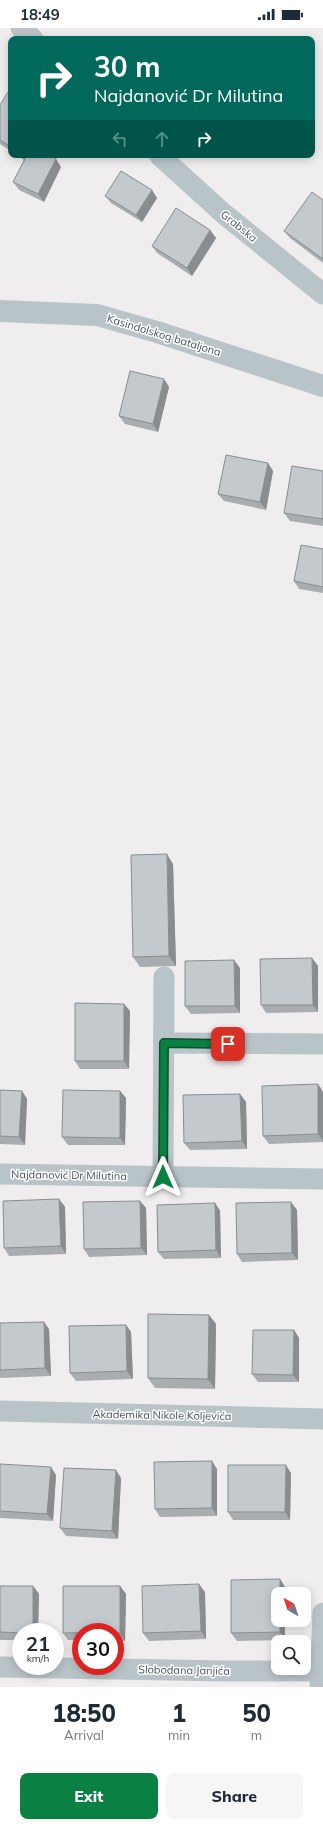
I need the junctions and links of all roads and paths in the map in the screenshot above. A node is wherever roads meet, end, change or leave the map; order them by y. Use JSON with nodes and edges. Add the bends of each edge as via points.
{"nodes":[{"id":1,"x":21,"y":28,"type":"edge"},
{"id":2,"x":30,"y":36,"type":"edge"},
{"id":3,"x":162,"y":158,"type":"edge"},
{"id":4,"x":323,"y":294,"type":"edge"},
{"id":5,"x":0,"y":311,"type":"edge"},
{"id":6,"x":323,"y":386,"type":"edge"},
{"id":7,"x":164,"y":977,"type":"dead end"},
{"id":8,"x":164,"y":1043,"type":"junction"},
{"id":9,"x":323,"y":1044,"type":"edge"},
{"id":10,"x":0,"y":1174,"type":"edge"},
{"id":11,"x":163,"y":1177,"type":"junction"},
{"id":12,"x":323,"y":1179,"type":"edge"},
{"id":13,"x":0,"y":1411,"type":"edge"},
{"id":14,"x":323,"y":1419,"type":"edge"},
{"id":15,"x":323,"y":1614,"type":"edge"},
{"id":16,"x":0,"y":1667,"type":"edge"},
{"id":17,"x":321,"y":1676,"type":"edge"}],
"edges":[{"from":1,"to":2,"type":"street"},
{"from":3,"to":4,"type":"street","name":"Grabska","via":[[224,214]]},
{"from":5,"to":6,"type":"street","name":"Kasindolskog bataljona","via":[[98,315],[165,334]]},
{"from":7,"to":8,"type":"street"},
{"from":8,"to":9,"type":"street"},
{"from":8,"to":11,"type":"street"},
{"from":10,"to":11,"type":"street","name":"Najdanović Dr Milutina"},
{"from":11,"to":12,"type":"street","name":"Najdanović Dr Milutina"},
{"from":13,"to":14,"type":"street","name":"Akademika Nikole Koljevića"},
{"from":15,"to":17,"type":"street","name":"Slobodana Janjića"},
{"from":16,"to":17,"type":"street","name":"Slobodana Janjića","via":[[226,1671]]}]}
